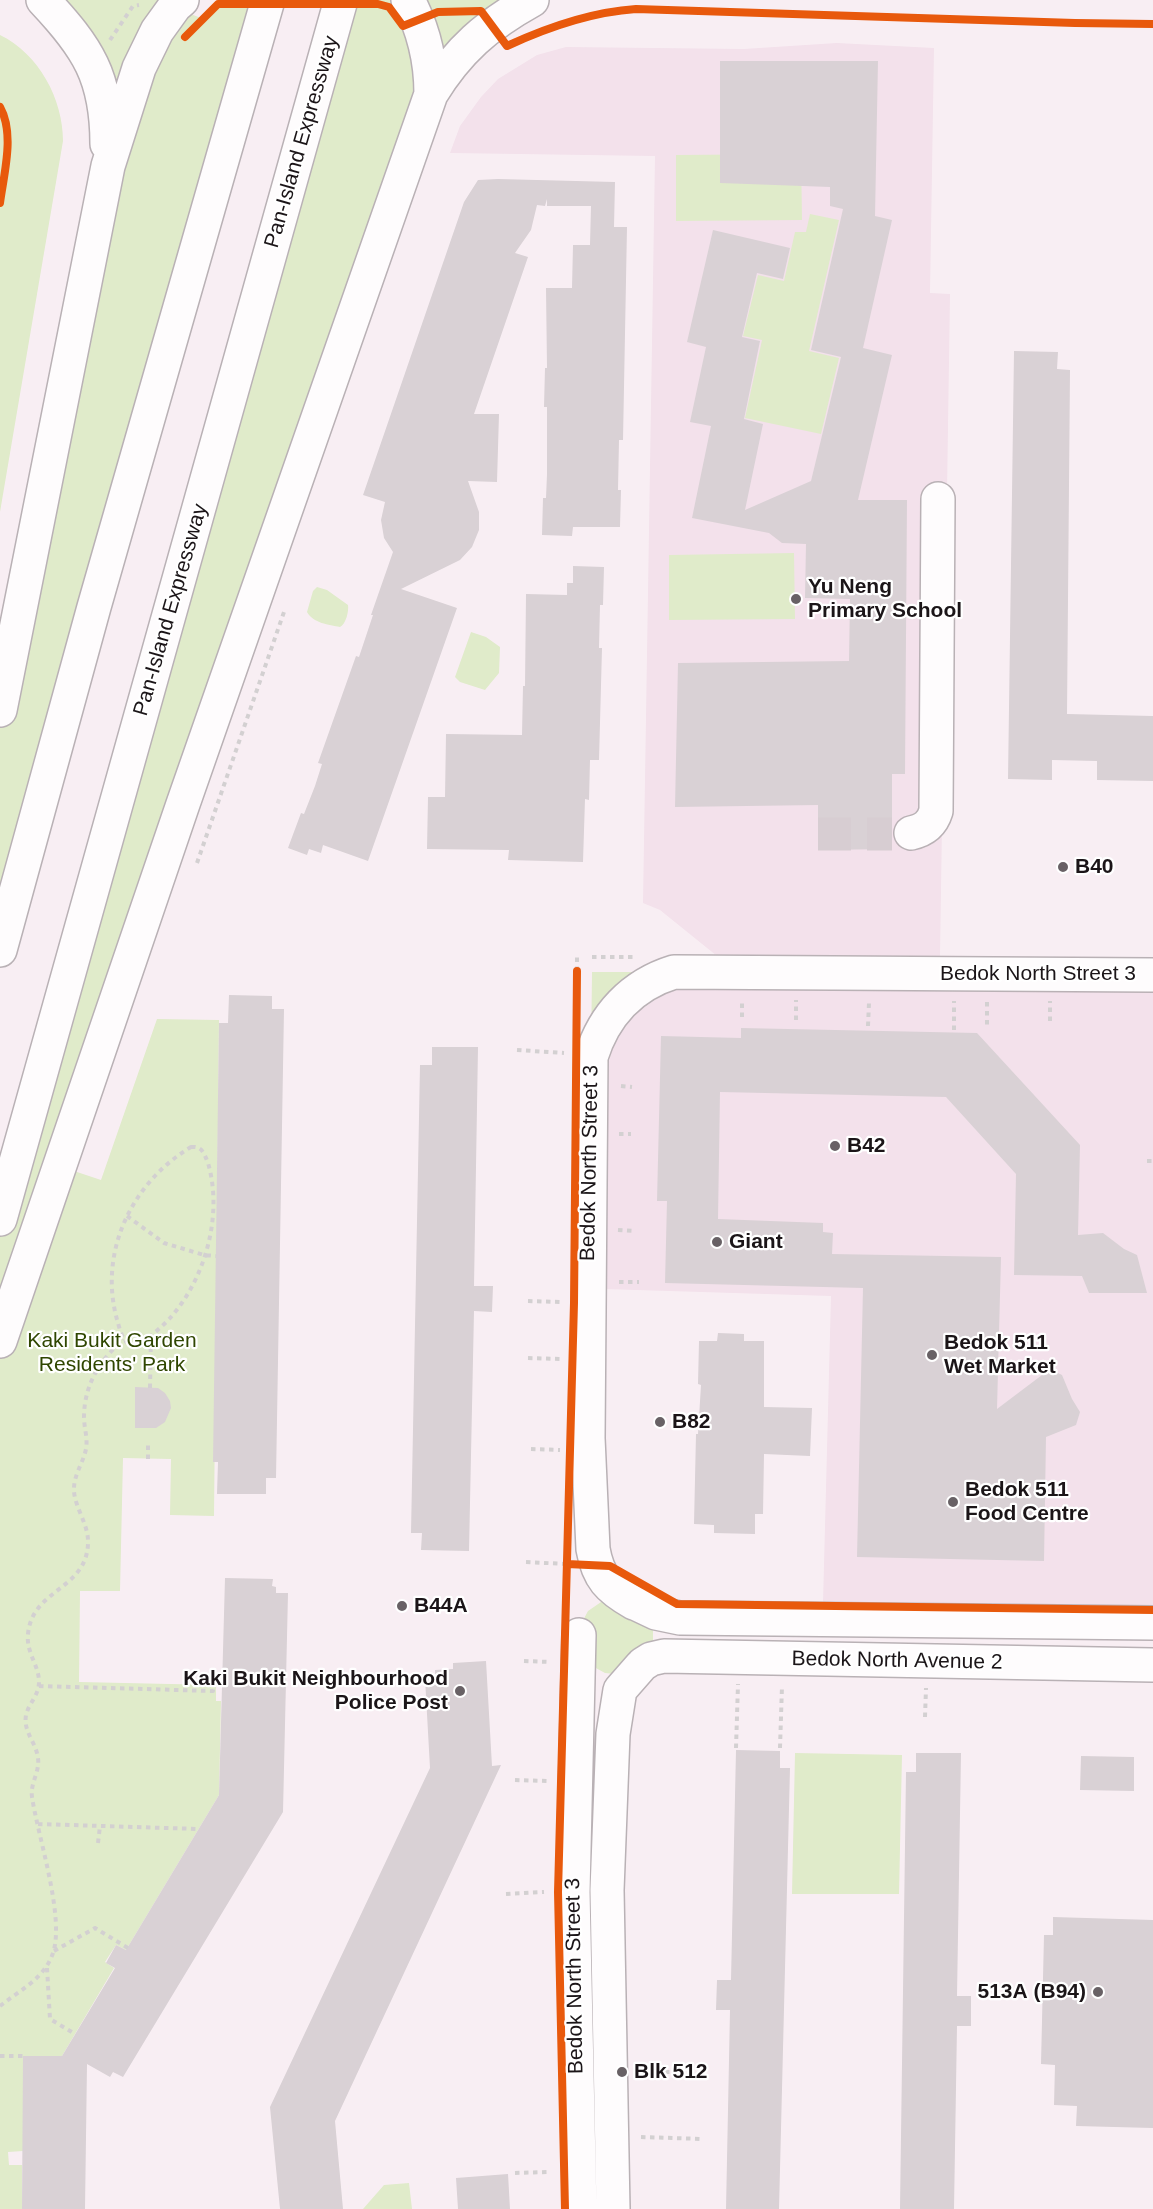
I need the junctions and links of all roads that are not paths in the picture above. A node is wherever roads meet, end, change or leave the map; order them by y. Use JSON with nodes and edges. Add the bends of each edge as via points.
{"nodes":[{"id":1,"x":43,"y":0,"type":"edge"},
{"id":2,"x":182,"y":0,"type":"edge"},
{"id":3,"x":268,"y":0,"type":"edge"},
{"id":4,"x":341,"y":0,"type":"edge"},
{"id":5,"x":408,"y":0,"type":"edge"},
{"id":6,"x":532,"y":0,"type":"edge"},
{"id":7,"x":431,"y":94,"type":"junction"},
{"id":8,"x":108,"y":166,"type":"junction"},
{"id":9,"x":938,"y":499,"type":"dead end"},
{"id":10,"x":0,"y":710,"type":"edge"},
{"id":11,"x":911,"y":833,"type":"tunnel mouth"},
{"id":12,"x":0,"y":950,"type":"edge"},
{"id":13,"x":1153,"y":975,"type":"edge"},
{"id":14,"x":0,"y":1219,"type":"edge"},
{"id":15,"x":0,"y":1341,"type":"edge"},
{"id":16,"x":635,"y":1603,"type":"junction"},
{"id":17,"x":1153,"y":1623,"type":"edge"},
{"id":18,"x":579,"y":1635,"type":"junction"},
{"id":19,"x":642,"y":1665,"type":"junction"},
{"id":20,"x":1153,"y":1665,"type":"edge"},
{"id":21,"x":580,"y":2209,"type":"edge"},
{"id":22,"x":613,"y":2209,"type":"edge"}],
"edges":[{"from":1,"to":8,"type":"main road","via":[[84,49],[99,79],[105,103]]},
{"from":2,"to":8,"type":"main road","via":[[157,31],[139,68]]},
{"from":3,"to":12,"type":"main road"},
{"from":4,"to":14,"type":"main road","name":"Pan-Island Expressway"},
{"from":5,"to":7,"type":"main road","via":[[424,36]]},
{"from":6,"to":7,"type":"main road","via":[[466,46]]},
{"from":7,"to":15,"type":"main road"},
{"from":8,"to":10,"type":"main road"},
{"from":9,"to":11,"type":"main road","via":[[936,811],[929,825]]},
{"from":13,"to":16,"type":"main road","name":"Bedok North Street 3","via":[[674,972],[648,983],[618,1007],[597,1039],[591,1057],[588,1438],[593,1541],[574,1564]]},
{"from":16,"to":17,"type":"main road","name":"Bedok North Avenue 2","via":[[680,1618]]},
{"from":16,"to":18,"type":"main road","via":[[617,1598],[598,1603],[584,1617]]},
{"from":16,"to":19,"type":"main road","via":[[649,1617],[655,1634],[650,1654]]},
{"from":18,"to":19,"type":"main road","via":[[585,1657],[603,1672],[622,1674]]},
{"from":18,"to":21,"type":"main road","name":"Bedok North Street 3","via":[[573,1892]]},
{"from":19,"to":20,"type":"main road","name":"Bedok North Avenue 2","via":[[664,1656]]},
{"from":19,"to":22,"type":"main road","name":"Bedok North Street 3","via":[[618,1696],[613,1741],[607,1890]]}]}
